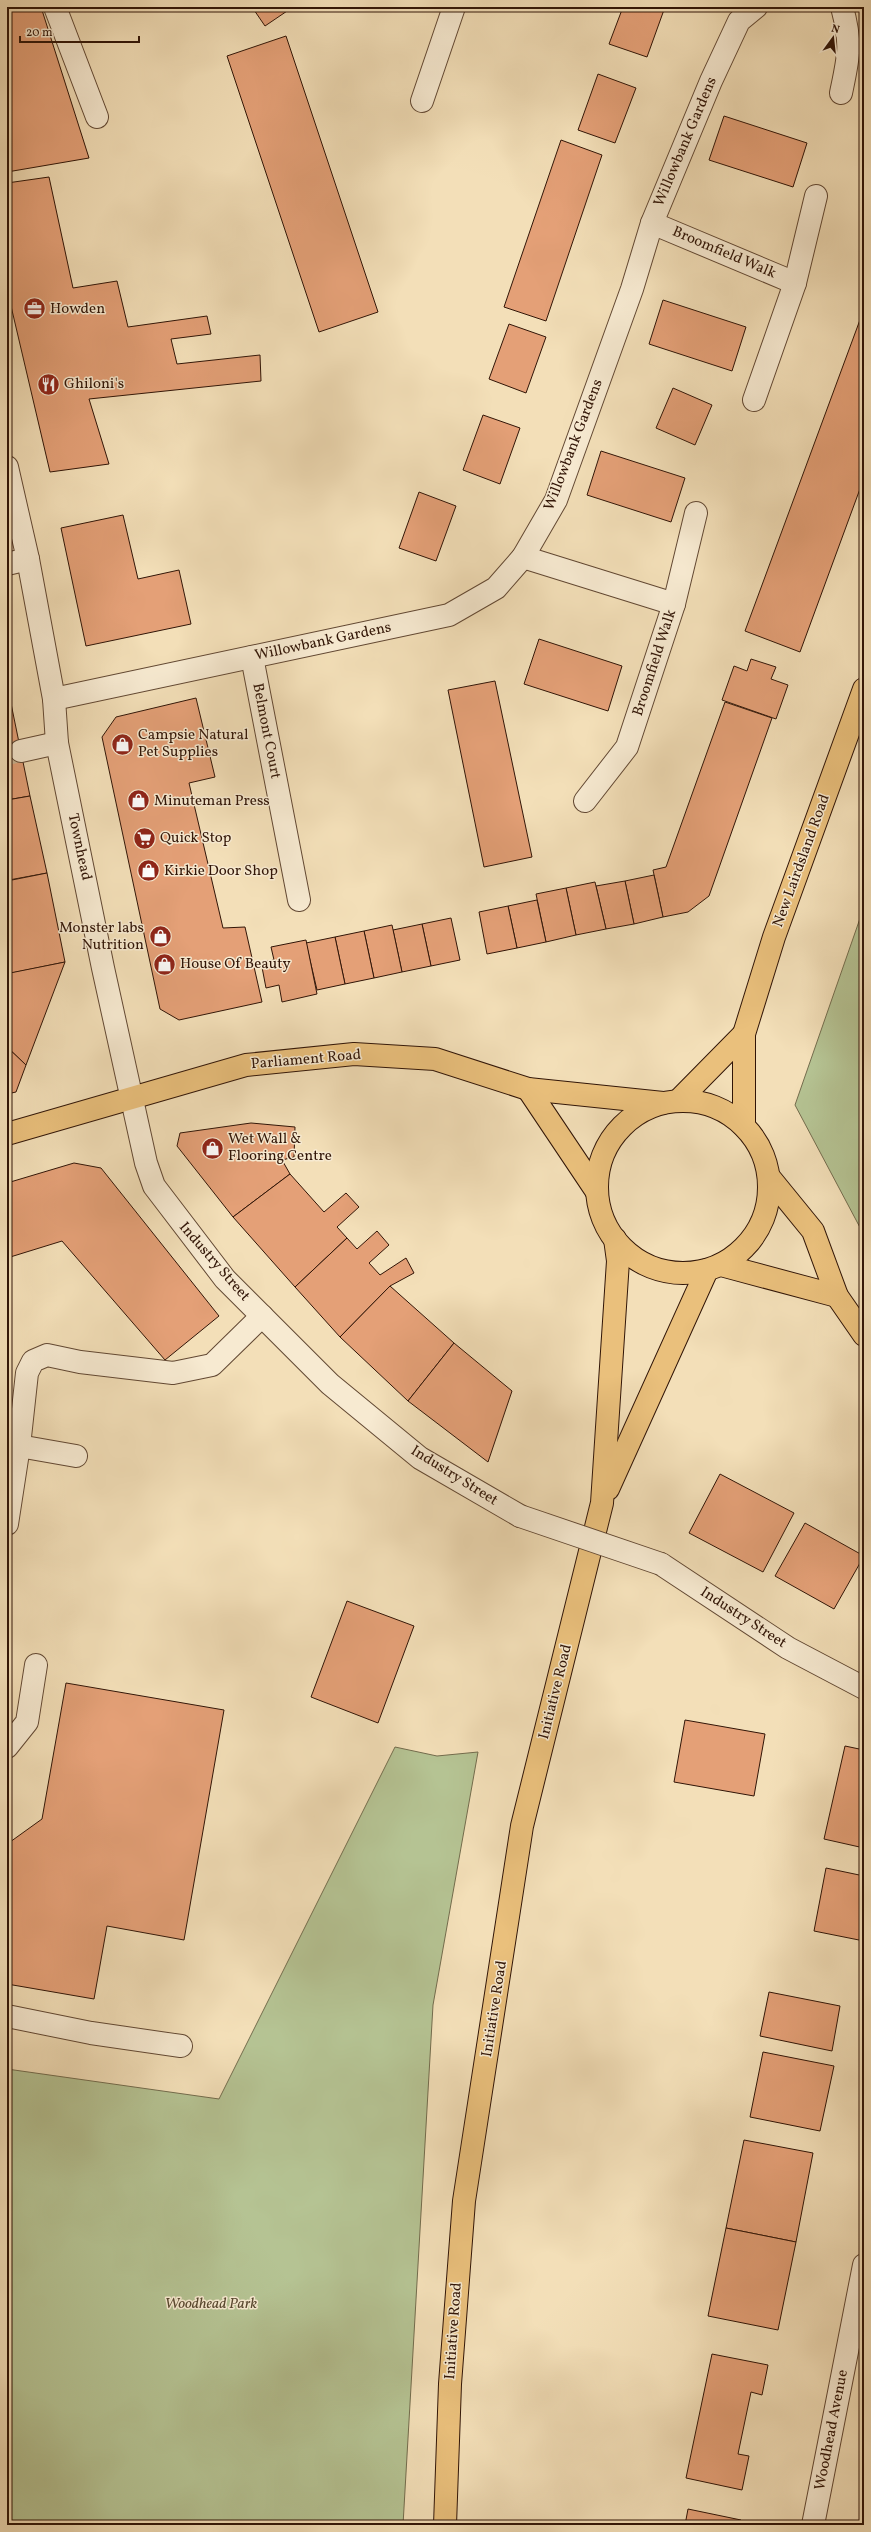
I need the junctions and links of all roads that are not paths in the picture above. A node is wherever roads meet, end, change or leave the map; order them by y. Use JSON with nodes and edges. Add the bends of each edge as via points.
{"nodes":[{"id":1,"x":55,"y":7,"type":"edge"},
{"id":2,"x":454,"y":7,"type":"edge"},
{"id":3,"x":756,"y":7,"type":"edge"},
{"id":4,"x":842,"y":7,"type":"edge"},
{"id":5,"x":841,"y":93,"type":"dead end"},
{"id":6,"x":422,"y":101,"type":"dead end"},
{"id":7,"x":97,"y":117,"type":"dead end"},
{"id":8,"x":816,"y":196,"type":"dead end"},
{"id":9,"x":652,"y":223,"type":"junction"},
{"id":10,"x":795,"y":283,"type":"junction"},
{"id":11,"x":754,"y":400,"type":"dead end"},
{"id":12,"x":7,"y":467,"type":"edge"},
{"id":13,"x":696,"y":513,"type":"dead end"},
{"id":14,"x":523,"y":557,"type":"junction"},
{"id":15,"x":28,"y":559,"type":"junction"},
{"id":16,"x":7,"y":564,"type":"edge"},
{"id":17,"x":674,"y":604,"type":"junction"},
{"id":18,"x":252,"y":657,"type":"junction"},
{"id":19,"x":864,"y":689,"type":"edge"},
{"id":20,"x":54,"y":700,"type":"junction"},
{"id":21,"x":57,"y":743,"type":"junction"},
{"id":22,"x":21,"y":751,"type":"tunnel mouth"},
{"id":23,"x":585,"y":800,"type":"dead end"},
{"id":24,"x":299,"y":900,"type":"dead end"},
{"id":25,"x":744,"y":1034,"type":"junction"},
{"id":26,"x":528,"y":1089,"type":"junction"},
{"id":27,"x":132,"y":1098,"type":"junction"},
{"id":28,"x":670,"y":1102,"type":"junction"},
{"id":29,"x":744,"y":1126,"type":"junction"},
{"id":30,"x":7,"y":1134,"type":"edge"},
{"id":31,"x":768,"y":1176,"type":"junction"},
{"id":32,"x":597,"y":1192,"type":"junction"},
{"id":33,"x":615,"y":1240,"type":"junction"},
{"id":34,"x":714,"y":1267,"type":"junction"},
{"id":35,"x":837,"y":1296,"type":"junction"},
{"id":36,"x":262,"y":1316,"type":"junction"},
{"id":37,"x":864,"y":1335,"type":"edge"},
{"id":38,"x":19,"y":1446,"type":"junction"},
{"id":39,"x":76,"y":1456,"type":"dead end"},
{"id":40,"x":602,"y":1503,"type":"junction"},
{"id":41,"x":7,"y":1524,"type":"edge"},
{"id":42,"x":36,"y":1665,"type":"dead end"},
{"id":43,"x":864,"y":1688,"type":"edge"},
{"id":44,"x":7,"y":1747,"type":"edge"},
{"id":45,"x":7,"y":2016,"type":"edge"},
{"id":46,"x":181,"y":2046,"type":"dead end"},
{"id":47,"x":864,"y":2265,"type":"edge"},
{"id":48,"x":444,"y":2525,"type":"edge"},
{"id":49,"x":813,"y":2525,"type":"edge"}],
"edges":[{"from":1,"to":7,"type":"street"},
{"from":2,"to":6,"type":"street"},
{"from":3,"to":9,"type":"street","name":"Willowbank Gardens","via":[[739,21]]},
{"from":4,"to":5,"type":"street","via":[[850,35],[850,50]]},
{"from":8,"to":10,"type":"street","name":"Broomfield Walk"},
{"from":9,"to":10,"type":"street","name":"Broomfield Walk"},
{"from":9,"to":14,"type":"street","name":"Willowbank Gardens","via":[[632,289],[556,500]]},
{"from":10,"to":11,"type":"street","name":"Broomfield Walk"},
{"from":12,"to":15,"type":"street","name":"Townhead"},
{"from":13,"to":17,"type":"street","name":"Broomfield Walk"},
{"from":14,"to":17,"type":"street"},
{"from":14,"to":18,"type":"street","name":"Willowbank Gardens","via":[[496,588],[449,615]]},
{"from":15,"to":16,"type":"street"},
{"from":15,"to":20,"type":"street","name":"Townhead"},
{"from":17,"to":23,"type":"street","name":"Broomfield Walk","via":[[627,747]]},
{"from":18,"to":20,"type":"street","name":"Willowbank Gardens"},
{"from":18,"to":24,"type":"street","name":"Belmont Court"},
{"from":19,"to":25,"type":"main road","name":"New Lairdsland Road","via":[[774,937]]},
{"from":20,"to":21,"type":"street","name":"Townhead"},
{"from":21,"to":22,"type":"street"},
{"from":21,"to":27,"type":"street","name":"Townhead"},
{"from":25,"to":28,"type":"main road","name":"New Lairdsland Road"},
{"from":25,"to":29,"type":"main road","name":"New Lairdsland Road"},
{"from":26,"to":27,"type":"main road","name":"Parliament Road","via":[[435,1059],[354,1054],[246,1065]]},
{"from":26,"to":28,"type":"main road","name":"Parliament Road"},
{"from":26,"to":32,"type":"main road"},
{"from":27,"to":30,"type":"main road"},
{"from":27,"to":36,"type":"street","name":"Industry Street","via":[[154,1186],[225,1279]]},
{"from":28,"to":29,"type":"main road","name":"Parliament Road","via":[[692,1101],[720,1110]]},
{"from":28,"to":32,"type":"main road","via":[[644,1110],[628,1121],[614,1136],[604,1153],[598,1172]]},
{"from":29,"to":31,"type":"main road","via":[[760,1150]]},
{"from":31,"to":34,"type":"main road","via":[[768,1200],[759,1228],[749,1243]]},
{"from":31,"to":35,"type":"main road","via":[[813,1231]]},
{"from":32,"to":33,"type":"main road","via":[[600,1209]]},
{"from":33,"to":34,"type":"main road","via":[[629,1254],[647,1265],[666,1271],[686,1273]]},
{"from":33,"to":40,"type":"main road","via":[[618,1261]]},
{"from":34,"to":35,"type":"main road"},
{"from":34,"to":40,"type":"main road"},
{"from":35,"to":37,"type":"main road"},
{"from":36,"to":38,"type":"street","via":[[212,1365],[173,1373],[80,1362],[47,1355],[33,1361],[27,1373]]},
{"from":36,"to":43,"type":"street","name":"Industry Street","bridge":true,"via":[[330,1384],[420,1458],[520,1516],[661,1564],[788,1648]]},
{"from":38,"to":39,"type":"street"},
{"from":38,"to":41,"type":"street"},
{"from":40,"to":48,"type":"main road","name":"Initiative Road","via":[[522,1826],[464,2202],[450,2384]]},
{"from":42,"to":44,"type":"street","via":[[27,1722]]},
{"from":45,"to":46,"type":"street","via":[[92,2033]]},
{"from":47,"to":49,"type":"street","name":"Woodhead Avenue"}]}
